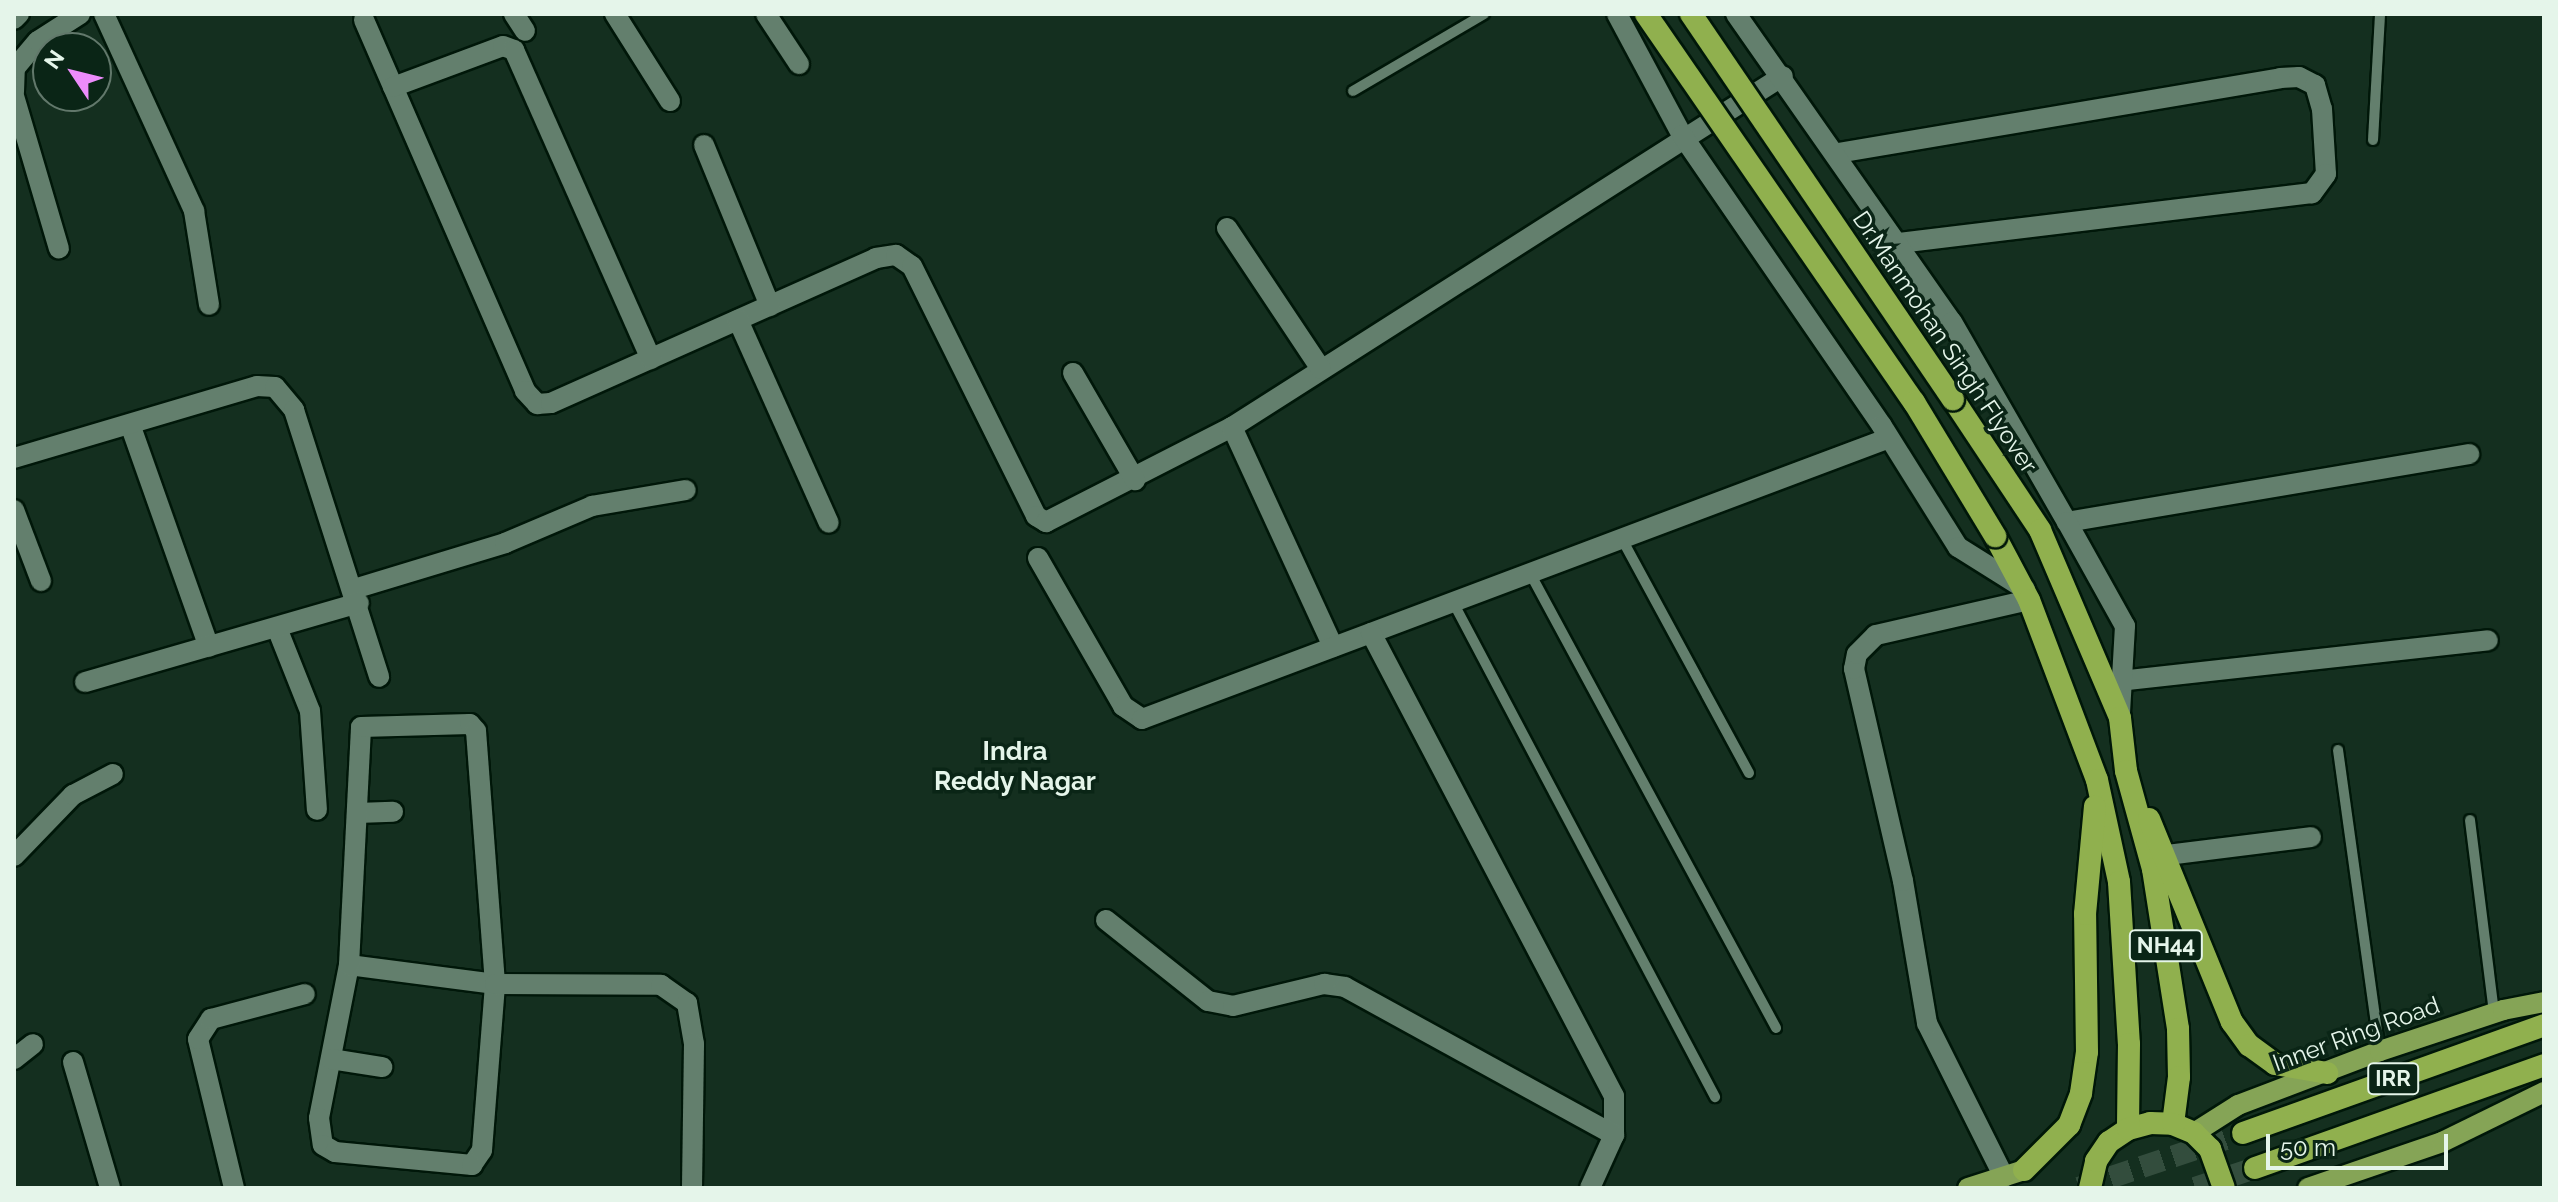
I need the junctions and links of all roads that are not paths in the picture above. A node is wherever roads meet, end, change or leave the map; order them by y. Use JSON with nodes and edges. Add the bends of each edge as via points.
{"nodes":[{"id":1,"x":19,"y":14,"type":"edge"},
{"id":2,"x":80,"y":14,"type":"edge"},
{"id":3,"x":104,"y":14,"type":"edge"},
{"id":4,"x":615,"y":14,"type":"edge"},
{"id":5,"x":766,"y":14,"type":"edge"},
{"id":6,"x":1484,"y":14,"type":"edge"},
{"id":7,"x":1617,"y":14,"type":"edge"},
{"id":8,"x":1646,"y":14,"type":"edge"},
{"id":9,"x":1691,"y":14,"type":"edge"},
{"id":10,"x":1736,"y":14,"type":"edge"},
{"id":11,"x":2380,"y":14,"type":"edge"},
{"id":12,"x":14,"y":19,"type":"edge"},
{"id":13,"x":364,"y":20,"type":"dead end"},
{"id":14,"x":799,"y":64,"type":"dead end"},
{"id":15,"x":1783,"y":76,"type":"junction"},
{"id":16,"x":393,"y":87,"type":"junction"},
{"id":17,"x":1353,"y":91,"type":"dead end"},
{"id":18,"x":14,"y":94,"type":"edge"},
{"id":19,"x":670,"y":101,"type":"dead end"},
{"id":20,"x":1682,"y":135,"type":"junction"},
{"id":21,"x":2373,"y":140,"type":"dead end"},
{"id":22,"x":704,"y":145,"type":"dead end"},
{"id":23,"x":1838,"y":153,"type":"junction"},
{"id":24,"x":1227,"y":228,"type":"dead end"},
{"id":25,"x":1897,"y":243,"type":"junction"},
{"id":26,"x":59,"y":249,"type":"dead end"},
{"id":27,"x":209,"y":305,"type":"dead end"},
{"id":28,"x":770,"y":306,"type":"junction"},
{"id":29,"x":738,"y":320,"type":"junction"},
{"id":30,"x":651,"y":359,"type":"junction"},
{"id":31,"x":1321,"y":369,"type":"junction"},
{"id":32,"x":1073,"y":373,"type":"dead end"},
{"id":33,"x":131,"y":427,"type":"junction"},
{"id":34,"x":1232,"y":427,"type":"junction"},
{"id":35,"x":1889,"y":438,"type":"junction"},
{"id":36,"x":2469,"y":454,"type":"dead end"},
{"id":37,"x":14,"y":458,"type":"edge"},
{"id":38,"x":1135,"y":480,"type":"junction"},
{"id":39,"x":686,"y":490,"type":"dead end"},
{"id":40,"x":14,"y":510,"type":"edge"},
{"id":41,"x":2067,"y":522,"type":"junction"},
{"id":42,"x":829,"y":523,"type":"dead end"},
{"id":43,"x":1623,"y":541,"type":"junction"},
{"id":44,"x":1038,"y":558,"type":"dead end"},
{"id":45,"x":1531,"y":575,"type":"junction"},
{"id":46,"x":41,"y":581,"type":"dead end"},
{"id":47,"x":2027,"y":594,"type":"junction"},
{"id":48,"x":357,"y":596,"type":"junction"},
{"id":49,"x":1454,"y":604,"type":"junction"},
{"id":50,"x":277,"y":628,"type":"junction"},
{"id":51,"x":1371,"y":633,"type":"junction"},
{"id":52,"x":2488,"y":640,"type":"dead end"},
{"id":53,"x":209,"y":647,"type":"junction"},
{"id":54,"x":1333,"y":647,"type":"junction"},
{"id":55,"x":379,"y":677,"type":"dead end"},
{"id":56,"x":2119,"y":681,"type":"junction"},
{"id":57,"x":85,"y":682,"type":"dead end"},
{"id":58,"x":2120,"y":718,"type":"junction"},
{"id":59,"x":2338,"y":750,"type":"dead end"},
{"id":60,"x":2126,"y":771,"type":"junction"},
{"id":61,"x":1749,"y":773,"type":"dead end"},
{"id":62,"x":113,"y":774,"type":"dead end"},
{"id":63,"x":2097,"y":780,"type":"junction"},
{"id":64,"x":317,"y":810,"type":"dead end"},
{"id":65,"x":393,"y":812,"type":"dead end"},
{"id":66,"x":357,"y":813,"type":"junction"},
{"id":67,"x":2470,"y":820,"type":"dead end"},
{"id":68,"x":2311,"y":837,"type":"dead end"},
{"id":69,"x":2167,"y":855,"type":"junction"},
{"id":70,"x":14,"y":856,"type":"edge"},
{"id":71,"x":1106,"y":920,"type":"dead end"},
{"id":72,"x":349,"y":965,"type":"junction"},
{"id":73,"x":495,"y":984,"type":"junction"},
{"id":74,"x":305,"y":994,"type":"dead end"},
{"id":75,"x":2544,"y":1002,"type":"edge"},
{"id":76,"x":2494,"y":1013,"type":"junction"},
{"id":77,"x":2544,"y":1025,"type":"edge"},
{"id":78,"x":1776,"y":1028,"type":"dead end"},
{"id":79,"x":33,"y":1044,"type":"dead end"},
{"id":80,"x":2380,"y":1051,"type":"junction"},
{"id":81,"x":14,"y":1059,"type":"edge"},
{"id":82,"x":331,"y":1059,"type":"junction"},
{"id":83,"x":73,"y":1062,"type":"dead end"},
{"id":84,"x":2544,"y":1065,"type":"edge"},
{"id":85,"x":382,"y":1067,"type":"dead end"},
{"id":86,"x":2327,"y":1073,"type":"junction"},
{"id":87,"x":2544,"y":1092,"type":"edge"},
{"id":88,"x":1715,"y":1097,"type":"dead end"},
{"id":89,"x":2173,"y":1124,"type":"junction"},
{"id":90,"x":2128,"y":1129,"type":"junction"},
{"id":91,"x":2194,"y":1133,"type":"junction"},
{"id":92,"x":2243,"y":1133,"type":"tunnel mouth"},
{"id":93,"x":1614,"y":1135,"type":"junction"},
{"id":94,"x":2255,"y":1168,"type":"tunnel mouth"},
{"id":95,"x":2014,"y":1173,"type":"junction"},
{"id":96,"x":110,"y":1188,"type":"edge"},
{"id":97,"x":234,"y":1188,"type":"edge"},
{"id":98,"x":692,"y":1188,"type":"edge"},
{"id":99,"x":1590,"y":1188,"type":"edge"},
{"id":100,"x":1968,"y":1188,"type":"edge"},
{"id":101,"x":2090,"y":1188,"type":"edge"},
{"id":102,"x":2224,"y":1188,"type":"edge"},
{"id":103,"x":2308,"y":1188,"type":"edge"}],
"edges":[{"from":1,"to":12,"type":"street"},
{"from":2,"to":18,"type":"street","via":[[38,41],[15,68]]},
{"from":3,"to":27,"type":"street","via":[[194,211]]},
{"from":4,"to":19,"type":"street"},
{"from":5,"to":14,"type":"street"},
{"from":6,"to":17,"type":"lane"},
{"from":7,"to":20,"type":"street"},
{"from":8,"to":47,"type":"highway","number":"NH44","bridge":true,"via":[[1914,402]]},
{"from":9,"to":58,"type":"highway","name":"Dr.Manmohan Singh Flyover","number":"NH44","bridge":true,"via":[[2040,530]]},
{"from":10,"to":15,"type":"street","number":"NH44"},
{"from":11,"to":21,"type":"lane"},
{"from":13,"to":16,"type":"street"},
{"from":15,"to":20,"type":"street"},
{"from":15,"to":23,"type":"street","number":"NH44"},
{"from":16,"to":30,"type":"street","via":[[503,46],[514,50]]},
{"from":16,"to":30,"type":"street","via":[[530,399],[551,403]]},
{"from":18,"to":26,"type":"street"},
{"from":20,"to":31,"type":"street"},
{"from":20,"to":35,"type":"street"},
{"from":22,"to":28,"type":"street"},
{"from":23,"to":25,"type":"street","number":"NH44"},
{"from":23,"to":25,"type":"street","via":[[2280,78],[2299,77],[2315,85],[2322,109],[2326,174],[2312,193]]},
{"from":24,"to":31,"type":"street"},
{"from":25,"to":41,"type":"street","number":"NH44","via":[[1952,322]]},
{"from":28,"to":29,"type":"street"},
{"from":28,"to":38,"type":"street","via":[[876,258],[896,255],[918,276],[1041,521],[1055,522]]},
{"from":29,"to":30,"type":"street"},
{"from":29,"to":42,"type":"street"},
{"from":31,"to":34,"type":"street"},
{"from":32,"to":38,"type":"street"},
{"from":33,"to":37,"type":"street"},
{"from":33,"to":48,"type":"street","via":[[257,386],[284,393]]},
{"from":33,"to":53,"type":"street"},
{"from":34,"to":38,"type":"street"},
{"from":34,"to":54,"type":"street"},
{"from":35,"to":43,"type":"street"},
{"from":35,"to":47,"type":"street","via":[[1958,547]]},
{"from":36,"to":41,"type":"street"},
{"from":39,"to":48,"type":"street","via":[[592,506]]},
{"from":40,"to":46,"type":"street"},
{"from":41,"to":56,"type":"street","number":"NH44","via":[[2125,626]]},
{"from":43,"to":45,"type":"street"},
{"from":43,"to":61,"type":"lane"},
{"from":44,"to":54,"type":"street","via":[[1123,706],[1142,719]]},
{"from":45,"to":49,"type":"street"},
{"from":45,"to":78,"type":"lane"},
{"from":47,"to":63,"type":"highway","number":"NH44"},
{"from":47,"to":95,"type":"street","via":[[1876,635],[1857,654],[1854,669],[1903,881],[1927,1023]]},
{"from":48,"to":50,"type":"street"},
{"from":48,"to":55,"type":"street"},
{"from":49,"to":51,"type":"street"},
{"from":49,"to":88,"type":"lane"},
{"from":50,"to":53,"type":"street"},
{"from":50,"to":64,"type":"street","via":[[310,711]]},
{"from":51,"to":54,"type":"street"},
{"from":51,"to":93,"type":"street","via":[[1614,1096]]},
{"from":52,"to":56,"type":"street"},
{"from":53,"to":57,"type":"street"},
{"from":56,"to":58,"type":"street","number":"NH44"},
{"from":58,"to":60,"type":"highway","number":"NH44"},
{"from":59,"to":80,"type":"lane"},
{"from":60,"to":69,"type":"highway"},
{"from":60,"to":89,"type":"highway","number":"NH44","via":[[2153,869],[2178,1029]]},
{"from":62,"to":70,"type":"street","via":[[73,795]]},
{"from":63,"to":90,"type":"highway","number":"NH44","via":[[2119,882],[2129,1044]]},
{"from":63,"to":95,"type":"highway","via":[[2085,914],[2087,1052],[2081,1093],[2069,1125]]},
{"from":65,"to":66,"type":"street"},
{"from":66,"to":72,"type":"street"},
{"from":66,"to":73,"type":"street","via":[[361,727],[462,720],[476,731]]},
{"from":67,"to":76,"type":"lane"},
{"from":68,"to":69,"type":"street"},
{"from":69,"to":86,"type":"highway","via":[[2232,1022],[2249,1045],[2275,1064]]},
{"from":71,"to":93,"type":"street","via":[[1208,1001],[1233,1006],[1324,984],[1345,987]]},
{"from":72,"to":73,"type":"street"},
{"from":72,"to":82,"type":"street"},
{"from":73,"to":82,"type":"street","via":[[482,1150],[472,1165],[335,1152],[323,1145],[319,1118]]},
{"from":73,"to":98,"type":"street","via":[[661,985],[687,1003],[694,1044]]},
{"from":74,"to":97,"type":"street","via":[[211,1019],[198,1039]]},
{"from":75,"to":76,"type":"main road","name":"Inner Ring Road","number":"IRR"},
{"from":76,"to":80,"type":"main road","name":"Inner Ring Road","number":"IRR"},
{"from":77,"to":92,"type":"highway","number":"IRR"},
{"from":79,"to":81,"type":"street"},
{"from":80,"to":86,"type":"main road","name":"Inner Ring Road","number":"IRR"},
{"from":82,"to":85,"type":"street"},
{"from":83,"to":96,"type":"street"},
{"from":84,"to":94,"type":"highway","number":"IRR"},
{"from":86,"to":91,"type":"main road","name":"Inner Ring Road","number":"IRR","via":[[2238,1105]]},
{"from":87,"to":103,"type":"main road","via":[[2442,1142]]},
{"from":89,"to":90,"type":"highway"},
{"from":89,"to":91,"type":"highway"},
{"from":90,"to":101,"type":"highway","via":[[2096,1161]]},
{"from":91,"to":102,"type":"highway","via":[[2210,1149]]},
{"from":93,"to":99,"type":"street"},
{"from":95,"to":100,"type":"main road"}]}
